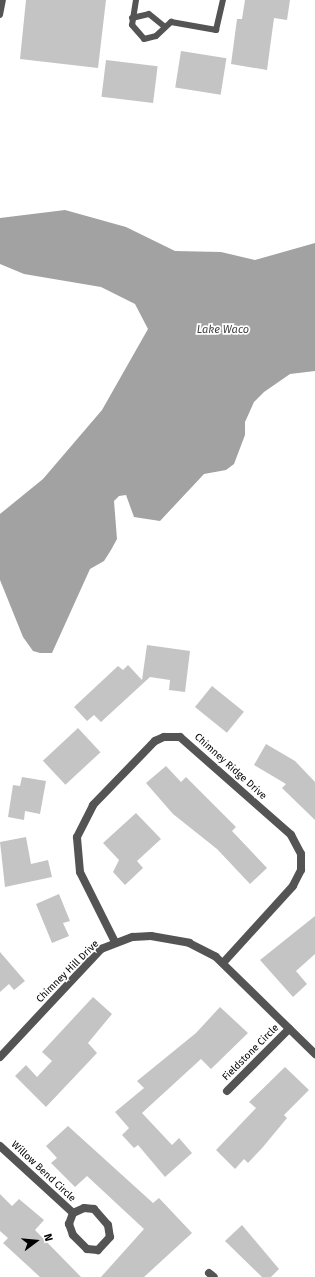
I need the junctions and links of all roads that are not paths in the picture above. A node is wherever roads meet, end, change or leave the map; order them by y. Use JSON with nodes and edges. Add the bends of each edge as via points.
{"nodes":[{"id":1,"x":3,"y":0,"type":"edge"},
{"id":2,"x":136,"y":0,"type":"edge"},
{"id":3,"x":223,"y":0,"type":"edge"},
{"id":4,"x":0,"y":15,"type":"edge"},
{"id":5,"x":132,"y":18,"type":"junction"},
{"id":6,"x":164,"y":26,"type":"junction"},
{"id":7,"x":115,"y":942,"type":"junction"},
{"id":8,"x":223,"y":963,"type":"junction"},
{"id":9,"x":289,"y":1029,"type":"junction"},
{"id":10,"x":315,"y":1054,"type":"edge"},
{"id":11,"x":0,"y":1057,"type":"edge"},
{"id":12,"x":227,"y":1091,"type":"dead end"},
{"id":13,"x":0,"y":1146,"type":"edge"},
{"id":14,"x":73,"y":1213,"type":"junction"}],
"edges":[{"from":1,"to":4,"type":"lane"},
{"from":2,"to":5,"type":"lane"},
{"from":3,"to":6,"type":"lane","via":[[216,30],[183,22]]},
{"from":5,"to":6,"type":"lane","via":[[149,14]]},
{"from":5,"to":6,"type":"lane","via":[[135,32],[144,39],[156,36]]},
{"from":7,"to":8,"type":"street","name":"Chimney Hill Drive","via":[[133,937],[169,937],[196,946]]},
{"from":7,"to":8,"type":"street","name":"Chimney Ridge Drive","via":[[80,872],[77,837],[93,805],[155,741],[164,737],[180,737],[291,835],[301,854],[301,870],[293,886]]},
{"from":7,"to":11,"type":"street","name":"Chimney Hill Drive","via":[[101,949]]},
{"from":8,"to":9,"type":"street","name":"Chimney Hill Drive"},
{"from":9,"to":10,"type":"street","name":"Chimney Hill Drive"},
{"from":9,"to":12,"type":"street","name":"Fieldstone Circle"},
{"from":13,"to":14,"type":"street","name":"Willow Bend Circle"},
{"from":14,"to":14,"type":"street","name":"Willow Bend Circle","via":[[69,1224],[73,1235],[87,1249],[98,1250],[110,1237],[108,1225],[94,1209]]}]}
